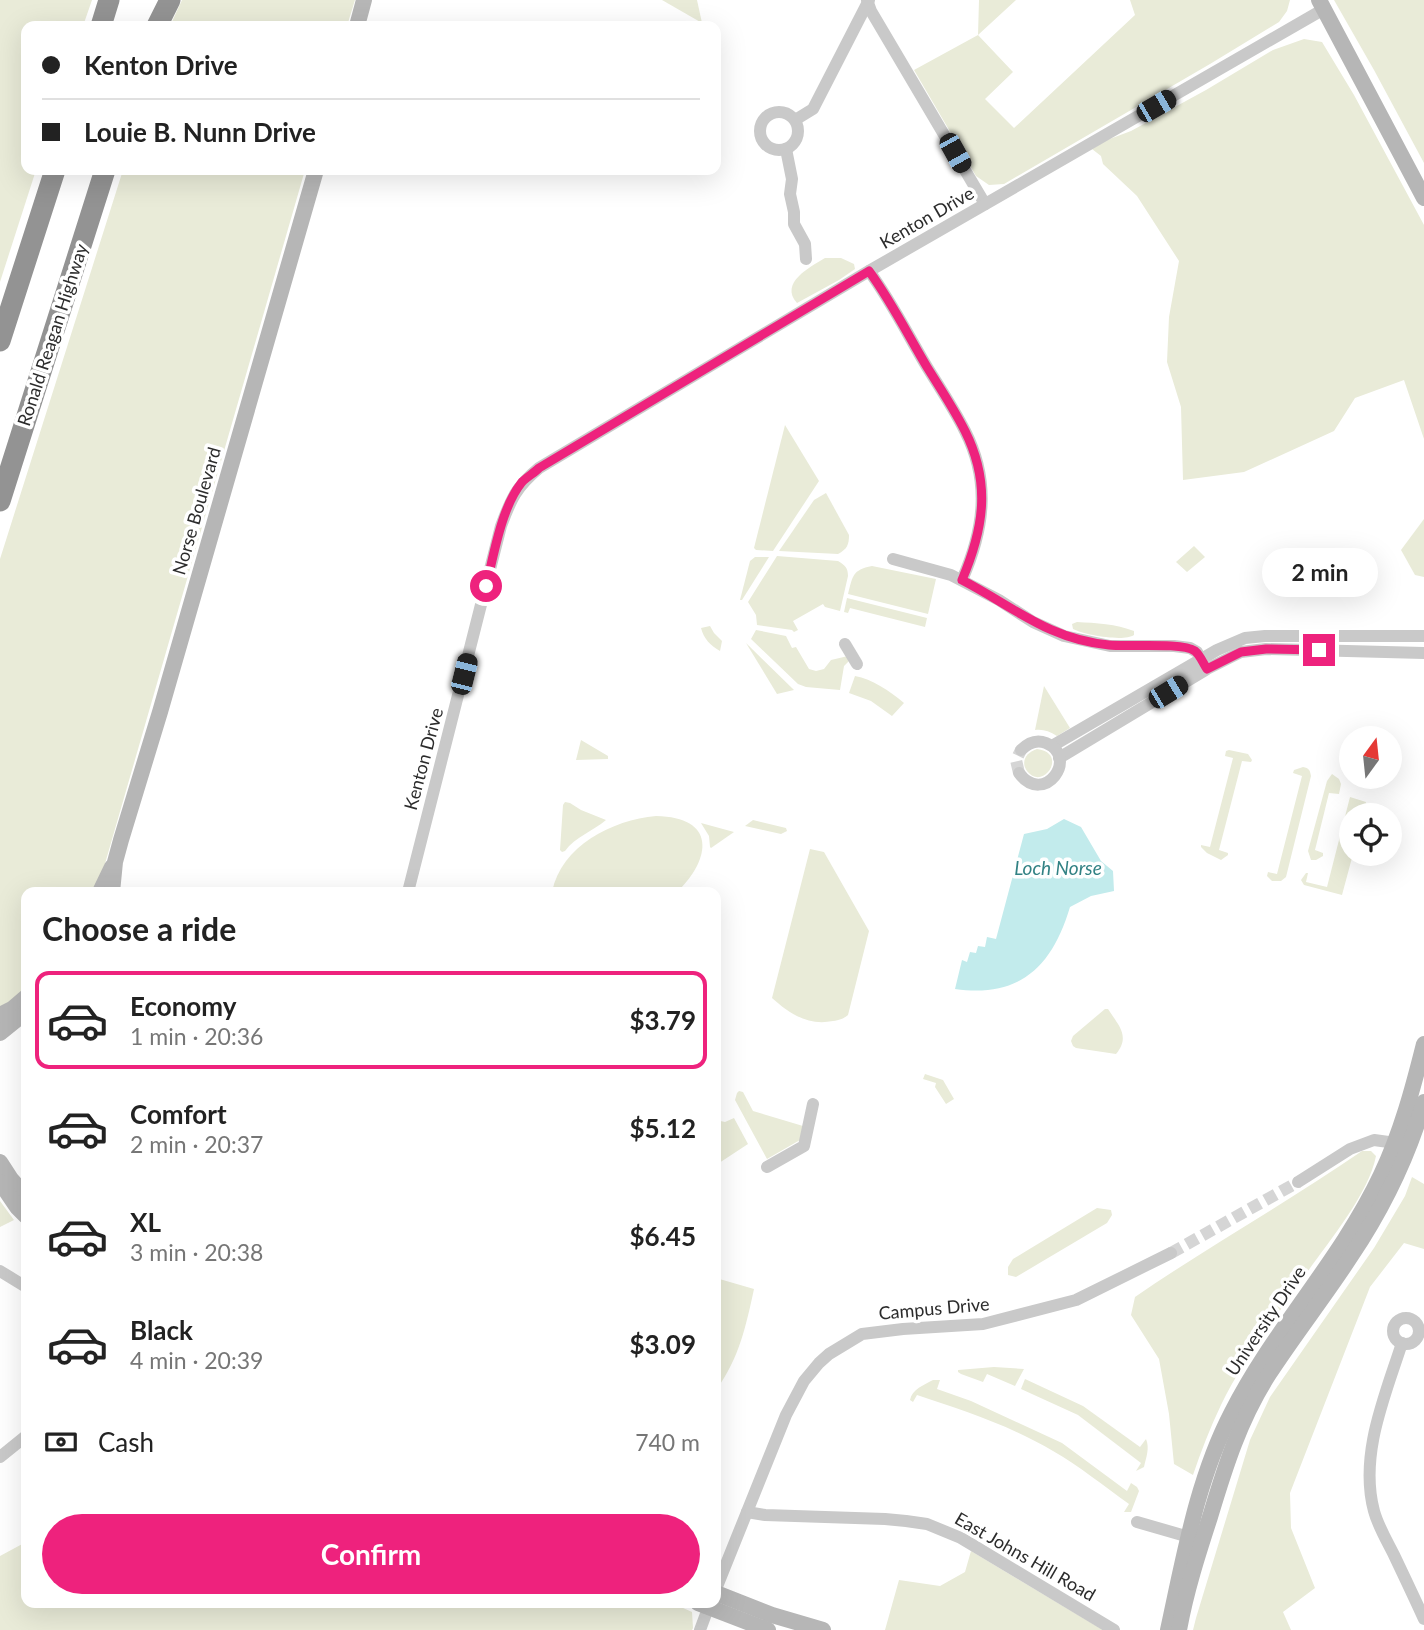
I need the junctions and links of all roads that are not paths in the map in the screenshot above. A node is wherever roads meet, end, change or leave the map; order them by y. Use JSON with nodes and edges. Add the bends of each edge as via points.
{"nodes":[{"id":1,"x":109,"y":0,"type":"edge"},
{"id":2,"x":160,"y":0,"type":"edge"},
{"id":3,"x":170,"y":0,"type":"edge"},
{"id":4,"x":364,"y":0,"type":"edge"},
{"id":5,"x":868,"y":1,"type":"edge"},
{"id":6,"x":1321,"y":5,"type":"edge"},
{"id":7,"x":103,"y":21,"type":"edge"},
{"id":8,"x":153,"y":21,"type":"edge"},
{"id":9,"x":160,"y":21,"type":"edge"},
{"id":10,"x":358,"y":21,"type":"edge"},
{"id":11,"x":795,"y":120,"type":"junction"},
{"id":12,"x":786,"y":149,"type":"junction"},
{"id":13,"x":53,"y":175,"type":"edge"},
{"id":14,"x":104,"y":175,"type":"edge"},
{"id":15,"x":315,"y":175,"type":"edge"},
{"id":16,"x":1424,"y":198,"type":"edge"},
{"id":17,"x":985,"y":204,"type":"junction"},
{"id":18,"x":806,"y":259,"type":"dead end"},
{"id":19,"x":869,"y":271,"type":"junction"},
{"id":20,"x":0,"y":341,"type":"edge"},
{"id":21,"x":0,"y":501,"type":"edge"},
{"id":22,"x":893,"y":559,"type":"dead end"},
{"id":23,"x":962,"y":580,"type":"junction"},
{"id":24,"x":1424,"y":636,"type":"edge"},
{"id":25,"x":845,"y":644,"type":"dead end"},
{"id":26,"x":1424,"y":653,"type":"edge"},
{"id":27,"x":857,"y":664,"type":"dead end"},
{"id":28,"x":1204,"y":664,"type":"junction"},
{"id":29,"x":1052,"y":746,"type":"junction"},
{"id":30,"x":1021,"y":750,"type":"dead end"},
{"id":31,"x":1059,"y":758,"type":"junction"},
{"id":32,"x":1019,"y":773,"type":"dead end"},
{"id":33,"x":115,"y":862,"type":"junction"},
{"id":34,"x":102,"y":887,"type":"edge"},
{"id":35,"x":112,"y":887,"type":"edge"},
{"id":36,"x":409,"y":887,"type":"edge"},
{"id":37,"x":21,"y":1001,"type":"edge"},
{"id":38,"x":0,"y":1015,"type":"edge"},
{"id":39,"x":21,"y":1016,"type":"edge"},
{"id":40,"x":0,"y":1033,"type":"edge"},
{"id":41,"x":1424,"y":1044,"type":"edge"},
{"id":42,"x":1424,"y":1102,"type":"edge"},
{"id":43,"x":813,"y":1104,"type":"dead end"},
{"id":44,"x":1403,"y":1144,"type":"junction"},
{"id":45,"x":0,"y":1162,"type":"edge"},
{"id":46,"x":767,"y":1167,"type":"dead end"},
{"id":47,"x":0,"y":1182,"type":"edge"},
{"id":48,"x":1298,"y":1182,"type":"tunnel mouth"},
{"id":49,"x":21,"y":1190,"type":"edge"},
{"id":50,"x":21,"y":1211,"type":"edge"},
{"id":51,"x":1171,"y":1253,"type":"tunnel mouth"},
{"id":52,"x":0,"y":1271,"type":"edge"},
{"id":53,"x":21,"y":1284,"type":"edge"},
{"id":54,"x":1402,"y":1343,"type":"dead end"},
{"id":55,"x":21,"y":1440,"type":"edge"},
{"id":56,"x":0,"y":1457,"type":"edge"},
{"id":57,"x":747,"y":1512,"type":"junction"},
{"id":58,"x":1136,"y":1522,"type":"dead end"},
{"id":59,"x":1189,"y":1537,"type":"junction"},
{"id":60,"x":721,"y":1578,"type":"edge"},
{"id":61,"x":721,"y":1593,"type":"edge"},
{"id":62,"x":704,"y":1608,"type":"edge"},
{"id":63,"x":713,"y":1608,"type":"edge"},
{"id":64,"x":1424,"y":1619,"type":"edge"},
{"id":65,"x":700,"y":1630,"type":"edge"},
{"id":66,"x":768,"y":1630,"type":"edge"},
{"id":67,"x":823,"y":1630,"type":"edge"},
{"id":68,"x":1114,"y":1630,"type":"edge"},
{"id":69,"x":1168,"y":1630,"type":"edge"},
{"id":70,"x":1180,"y":1630,"type":"edge"}],
"edges":[{"from":1,"to":7,"type":"highway"},
{"from":2,"to":8,"type":"highway"},
{"from":3,"to":9,"type":"highway"},
{"from":4,"to":10,"type":"street"},
{"from":5,"to":11,"type":"street","via":[[813,109]]},
{"from":5,"to":17,"type":"street"},
{"from":6,"to":16,"type":"street"},
{"from":6,"to":17,"type":"street","name":"Kenton Drive"},
{"from":11,"to":12,"type":"street","via":[[798,137]]},
{"from":11,"to":12,"type":"street","via":[[779,111],[767,116],[760,126],[764,143]]},
{"from":12,"to":18,"type":"street","via":[[794,224],[805,244]]},
{"from":13,"to":20,"type":"highway"},
{"from":14,"to":21,"type":"highway","name":"Ronald Reagan Highway"},
{"from":15,"to":33,"type":"street","name":"Norse Boulevard"},
{"from":17,"to":19,"type":"street","name":"Kenton Drive"},
{"from":19,"to":23,"type":"street","via":[[975,454],[982,486],[981,526]]},
{"from":19,"to":36,"type":"street","name":"Kenton Drive","via":[[629,413],[523,482],[502,526]]},
{"from":22,"to":23,"type":"street"},
{"from":23,"to":28,"type":"street","via":[[1064,636],[1110,646],[1190,649]]},
{"from":24,"to":28,"type":"street","via":[[1245,638],[1217,650]]},
{"from":25,"to":27,"type":"street"},
{"from":26,"to":28,"type":"street","via":[[1266,649]]},
{"from":28,"to":29,"type":"street"},
{"from":28,"to":31,"type":"street"},
{"from":29,"to":30,"type":"street","via":[[1040,741]]},
{"from":29,"to":31,"type":"street"},
{"from":31,"to":32,"type":"street","via":[[1058,771],[1044,784],[1029,783]]},
{"from":33,"to":34,"type":"street","name":"Norse Boulevard"},
{"from":33,"to":35,"type":"street","name":"Norse Boulevard"},
{"from":37,"to":38,"type":"street"},
{"from":39,"to":40,"type":"street"},
{"from":41,"to":44,"type":"street","name":"University Drive","via":[[1404,1116]]},
{"from":42,"to":44,"type":"street","name":"University Drive"},
{"from":43,"to":46,"type":"street","via":[[804,1146]]},
{"from":44,"to":48,"type":"street","via":[[1374,1140],[1350,1149]]},
{"from":44,"to":59,"type":"street","name":"University Drive","via":[[1235,1405],[1207,1470]]},
{"from":44,"to":70,"type":"street","name":"University Drive","via":[[1394,1182],[1357,1248],[1269,1373],[1241,1424],[1199,1550]]},
{"from":45,"to":49,"type":"street"},
{"from":47,"to":50,"type":"street"},
{"from":51,"to":57,"type":"street","name":"Campus Drive","via":[[1076,1300],[1027,1314],[983,1324],[862,1334],[848,1342],[818,1363],[796,1394]]},
{"from":52,"to":53,"type":"street"},
{"from":54,"to":64,"type":"street","via":[[1377,1420],[1370,1483],[1380,1527]]},
{"from":55,"to":56,"type":"street"},
{"from":57,"to":60,"type":"street","name":"Campus Drive"},
{"from":57,"to":68,"type":"street","name":"East Johns Hill Road","via":[[927,1524],[961,1538]]},
{"from":58,"to":59,"type":"street"},
{"from":59,"to":69,"type":"street","name":"University Drive"},
{"from":61,"to":67,"type":"street"},
{"from":62,"to":65,"type":"street"},
{"from":63,"to":66,"type":"street"}]}
